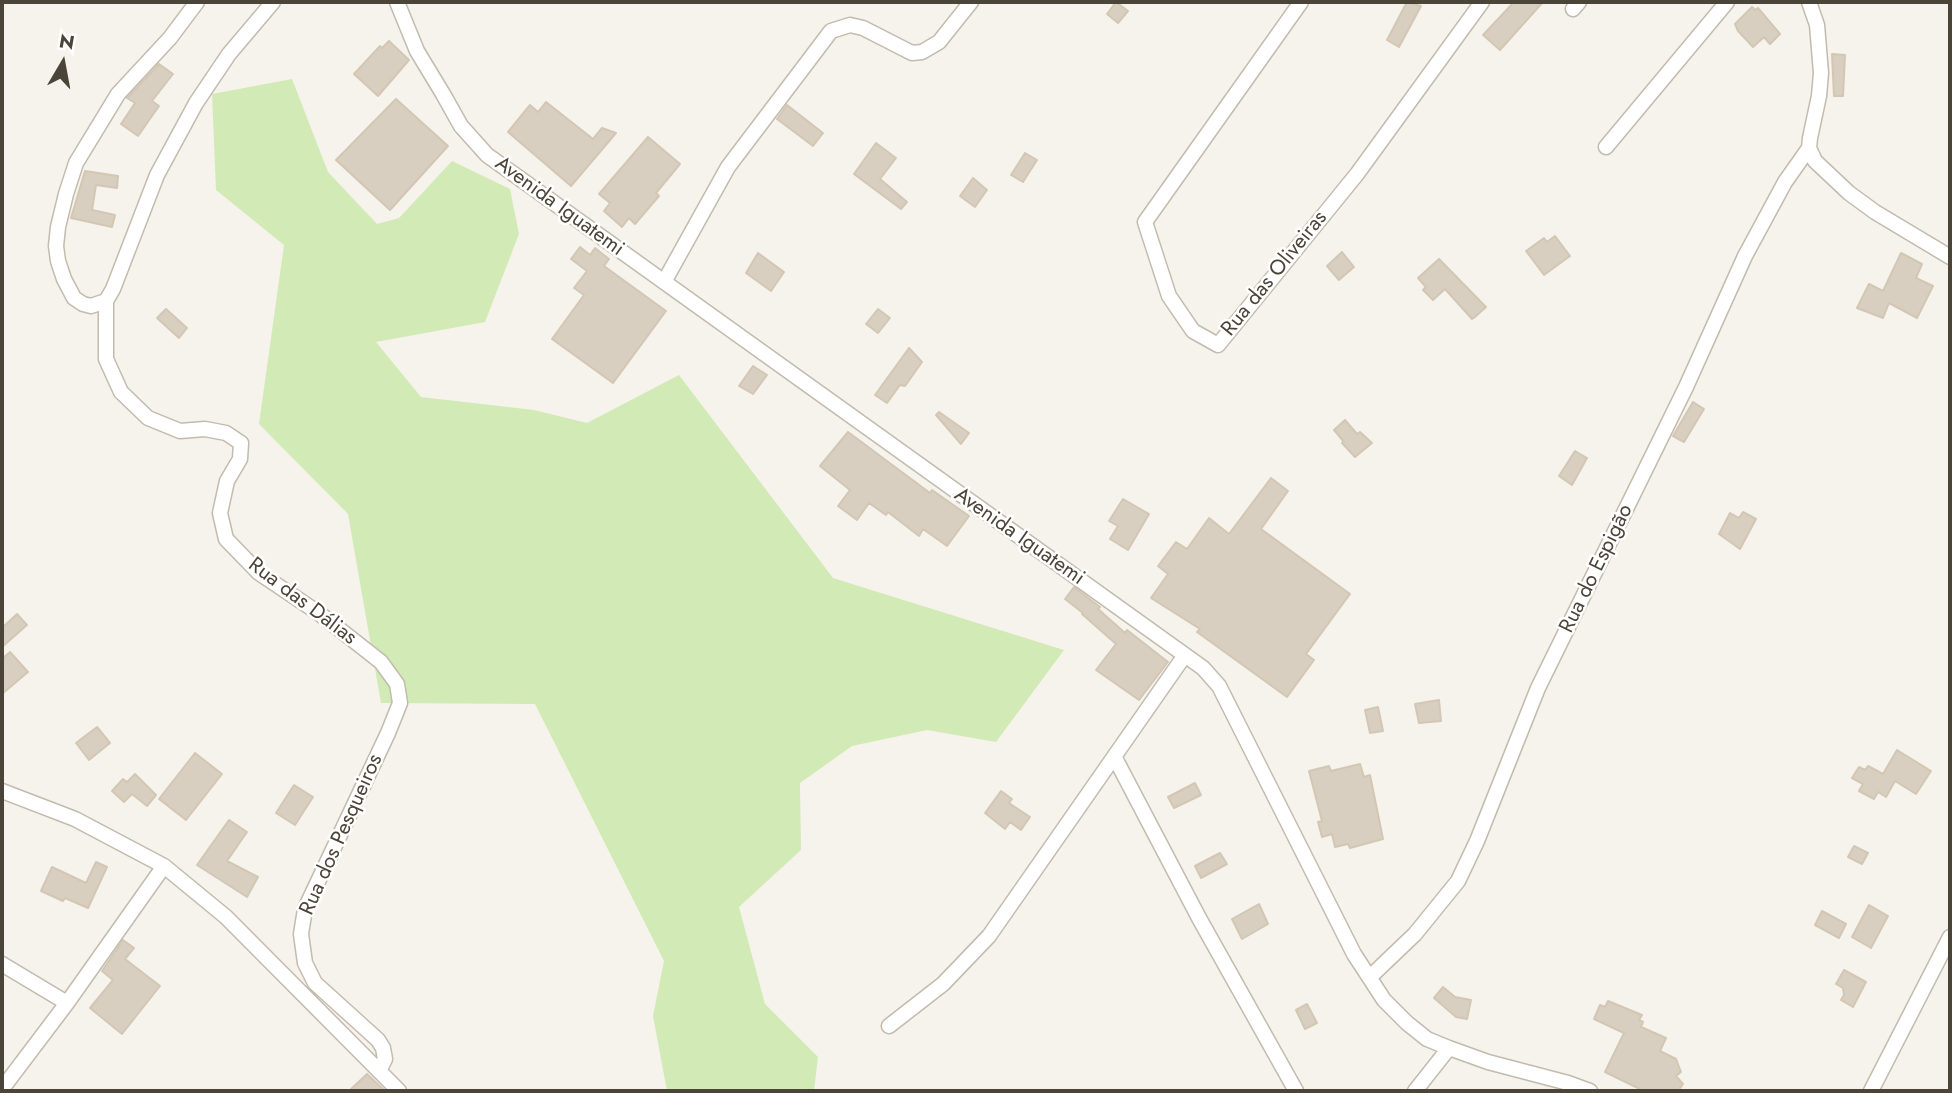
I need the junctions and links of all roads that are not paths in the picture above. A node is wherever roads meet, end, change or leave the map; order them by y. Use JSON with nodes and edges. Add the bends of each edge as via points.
{"nodes":[{"id":1,"x":197,"y":2,"type":"edge"},
{"id":2,"x":273,"y":2,"type":"edge"},
{"id":3,"x":397,"y":2,"type":"edge"},
{"id":4,"x":971,"y":2,"type":"edge"},
{"id":5,"x":1301,"y":2,"type":"edge"},
{"id":6,"x":1482,"y":2,"type":"edge"},
{"id":7,"x":1727,"y":2,"type":"edge"},
{"id":8,"x":1809,"y":2,"type":"edge"},
{"id":9,"x":1606,"y":147,"type":"dead end"},
{"id":10,"x":1809,"y":148,"type":"junction"},
{"id":11,"x":1950,"y":257,"type":"edge"},
{"id":12,"x":664,"y":282,"type":"junction"},
{"id":13,"x":106,"y":301,"type":"junction"},
{"id":14,"x":1185,"y":655,"type":"junction"},
{"id":15,"x":388,"y":733,"type":"joint"},
{"id":16,"x":1115,"y":758,"type":"junction"},
{"id":17,"x":2,"y":791,"type":"edge"},
{"id":18,"x":164,"y":866,"type":"junction"},
{"id":19,"x":1950,"y":937,"type":"edge"},
{"id":20,"x":2,"y":964,"type":"edge"},
{"id":21,"x":1370,"y":977,"type":"junction"},
{"id":22,"x":67,"y":1003,"type":"junction"},
{"id":23,"x":889,"y":1026,"type":"dead end"},
{"id":24,"x":1449,"y":1048,"type":"junction"},
{"id":25,"x":379,"y":1071,"type":"junction"},
{"id":26,"x":2,"y":1089,"type":"edge"},
{"id":27,"x":399,"y":1091,"type":"edge"},
{"id":28,"x":1296,"y":1091,"type":"edge"},
{"id":29,"x":1415,"y":1091,"type":"edge"},
{"id":30,"x":1590,"y":1091,"type":"edge"},
{"id":31,"x":1871,"y":1091,"type":"edge"}],
"edges":[{"from":1,"to":13,"type":"street","via":[[118,94],[76,163],[61,216],[58,261],[74,298],[91,306]]},
{"from":2,"to":13,"type":"street","via":[[196,103],[157,175]]},
{"from":3,"to":12,"type":"street","name":"Avenida Iguatemi","via":[[418,51],[461,126],[486,155]]},
{"from":4,"to":12,"type":"street","via":[[939,42],[922,52],[912,53],[850,25],[831,31],[727,167]]},
{"from":5,"to":6,"type":"street","name":"Rua das Oliveiras","via":[[1145,222],[1169,296],[1193,331],[1218,345],[1357,174]]},
{"from":7,"to":9,"type":"street"},
{"from":8,"to":10,"type":"street","via":[[1817,25],[1821,73]]},
{"from":10,"to":11,"type":"street","via":[[1815,161],[1849,193]]},
{"from":10,"to":21,"type":"street","name":"Rua do Espigão","via":[[1745,256],[1538,688],[1458,881],[1415,934]]},
{"from":12,"to":14,"type":"street","name":"Avenida Iguatemi"},
{"from":13,"to":15,"type":"street","name":"Rua das Dálias","via":[[106,359],[121,392],[148,418],[180,431],[226,433],[241,443],[220,513],[226,539],[258,573],[381,662],[397,684],[400,703]]},
{"from":14,"to":16,"type":"street"},
{"from":14,"to":21,"type":"street","name":"Avenida Iguatemi","via":[[1219,686],[1354,954]]},
{"from":15,"to":25,"type":"street","name":"Rua dos Pesqueiros","via":[[305,908],[301,934],[305,963],[315,983],[383,1048],[385,1059]]},
{"from":16,"to":23,"type":"street","via":[[989,936],[943,985]]},
{"from":16,"to":28,"type":"street"},
{"from":17,"to":18,"type":"street","via":[[75,819]]},
{"from":18,"to":22,"type":"street"},
{"from":18,"to":25,"type":"street","via":[[226,917]]},
{"from":19,"to":31,"type":"street"},
{"from":20,"to":22,"type":"street"},
{"from":21,"to":24,"type":"street","name":"Avenida Iguatemi","via":[[1384,1000],[1407,1023],[1427,1039]]},
{"from":22,"to":26,"type":"street"},
{"from":24,"to":29,"type":"street"},
{"from":24,"to":30,"type":"street","name":"Avenida Iguatemi"},
{"from":25,"to":27,"type":"street"}]}
